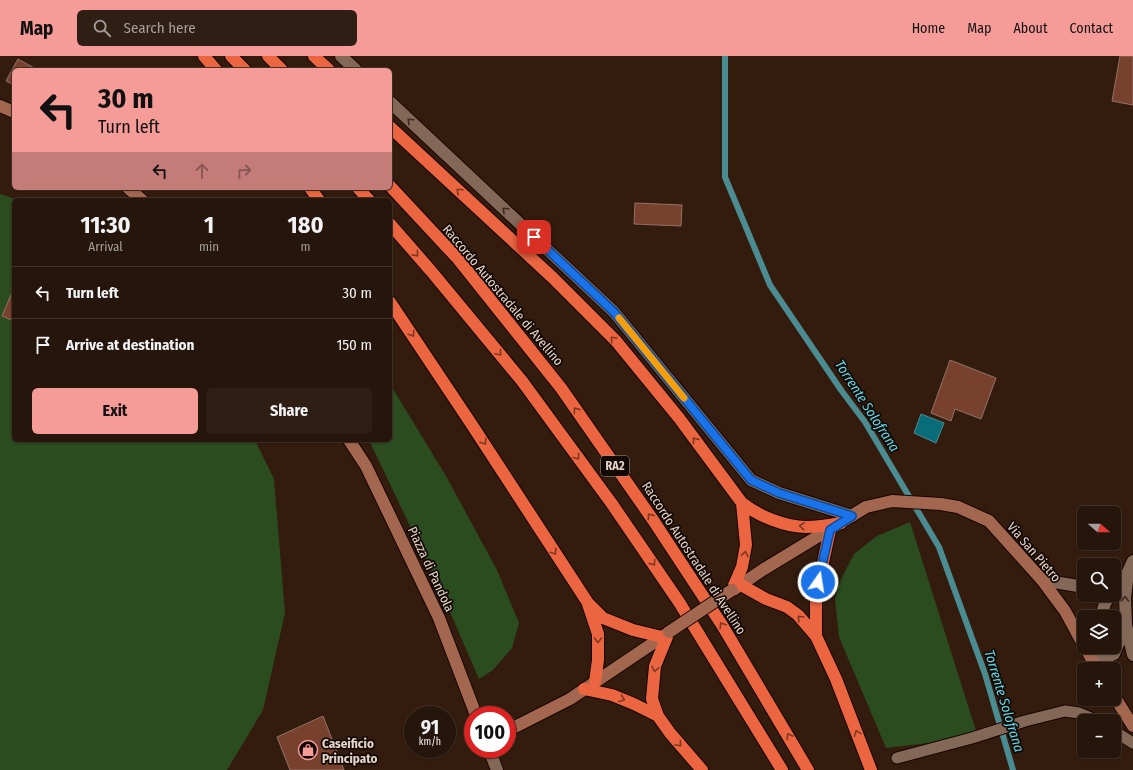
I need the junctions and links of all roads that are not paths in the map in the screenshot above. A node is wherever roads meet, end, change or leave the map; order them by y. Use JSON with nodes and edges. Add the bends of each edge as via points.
{"nodes":[{"id":1,"x":204,"y":56,"type":"edge"},
{"id":2,"x":231,"y":56,"type":"edge"},
{"id":3,"x":268,"y":56,"type":"edge"},
{"id":4,"x":314,"y":56,"type":"edge"},
{"id":5,"x":341,"y":56,"type":"edge"},
{"id":6,"x":214,"y":68,"type":"edge"},
{"id":7,"x":243,"y":68,"type":"edge"},
{"id":8,"x":280,"y":68,"type":"edge"},
{"id":9,"x":327,"y":68,"type":"edge"},
{"id":10,"x":354,"y":68,"type":"edge"},
{"id":11,"x":392,"y":104,"type":"edge"},
{"id":12,"x":0,"y":106,"type":"edge"},
{"id":13,"x":12,"y":111,"type":"edge"},
{"id":14,"x":392,"y":129,"type":"edge"},
{"id":15,"x":392,"y":188,"type":"edge"},
{"id":16,"x":130,"y":190,"type":"edge"},
{"id":17,"x":360,"y":190,"type":"edge"},
{"id":18,"x":140,"y":198,"type":"edge"},
{"id":19,"x":367,"y":198,"type":"edge"},
{"id":20,"x":392,"y":226,"type":"edge"},
{"id":21,"x":392,"y":305,"type":"edge"},
{"id":22,"x":350,"y":442,"type":"edge"},
{"id":23,"x":742,"y":503,"type":"junction"},
{"id":24,"x":852,"y":516,"type":"junction"},
{"id":25,"x":841,"y":523,"type":"junction"},
{"id":26,"x":830,"y":530,"type":"junction"},
{"id":27,"x":1133,"y":561,"type":"edge"},
{"id":28,"x":1128,"y":572,"type":"junction"},
{"id":29,"x":1042,"y":580,"type":"junction"},
{"id":30,"x":1121,"y":581,"type":"edge"},
{"id":31,"x":1077,"y":586,"type":"edge"},
{"id":32,"x":736,"y":588,"type":"junction"},
{"id":33,"x":588,"y":603,"type":"junction"},
{"id":34,"x":1126,"y":625,"type":"junction"},
{"id":35,"x":1077,"y":633,"type":"edge"},
{"id":36,"x":665,"y":635,"type":"junction"},
{"id":37,"x":816,"y":636,"type":"junction"},
{"id":38,"x":1133,"y":655,"type":"edge"},
{"id":39,"x":1101,"y":662,"type":"edge"},
{"id":40,"x":595,"y":682,"type":"junction"},
{"id":41,"x":584,"y":689,"type":"junction"},
{"id":42,"x":473,"y":706,"type":"edge"},
{"id":43,"x":1120,"y":706,"type":"edge"},
{"id":44,"x":1081,"y":714,"type":"edge"},
{"id":45,"x":658,"y":716,"type":"junction"},
{"id":46,"x":516,"y":726,"type":"edge"},
{"id":47,"x":1133,"y":726,"type":"edge"},
{"id":48,"x":1121,"y":735,"type":"edge"},
{"id":49,"x":1133,"y":743,"type":"edge"},
{"id":50,"x":492,"y":758,"type":"edge"},
{"id":51,"x":897,"y":758,"type":"dead end"},
{"id":52,"x":497,"y":770,"type":"edge"},
{"id":53,"x":702,"y":770,"type":"edge"},
{"id":54,"x":782,"y":770,"type":"edge"},
{"id":55,"x":808,"y":770,"type":"edge"},
{"id":56,"x":871,"y":770,"type":"edge"}],
"edges":[{"from":1,"to":6,"type":"highway"},
{"from":2,"to":7,"type":"highway"},
{"from":3,"to":8,"type":"highway"},
{"from":4,"to":9,"type":"highway"},
{"from":5,"to":10,"type":"street"},
{"from":24,"to":11,"type":"street","one_way":true,"via":[[779,493],[751,480],[614,312]]},
{"from":12,"to":13,"type":"street"},
{"from":23,"to":14,"type":"highway","one_way":true,"via":[[679,418],[616,342],[553,278]]},
{"from":55,"to":15,"type":"highway","name":"Raccordo Autostradale di Avellino","number":"RA2","one_way":true,"via":[[722,625],[561,388],[458,259]]},
{"from":16,"to":18,"type":"street"},
{"from":17,"to":19,"type":"highway"},
{"from":20,"to":54,"type":"highway","number":"RA2","one_way":true,"via":[[522,381],[612,504],[683,608]]},
{"from":21,"to":33,"type":"highway","one_way":true},
{"from":22,"to":42,"type":"street","name":"Piazza di Pandola","via":[[366,466],[439,618]]},
{"from":25,"to":23,"type":"highway","one_way":true,"via":[[805,527],[774,521]]},
{"from":32,"to":23,"type":"highway","one_way":true,"via":[[746,545]]},
{"from":24,"to":25,"type":"street","name":"Via San Pietro"},
{"from":24,"to":29,"type":"street","name":"Via San Pietro","via":[[866,507],[892,501],[958,507],[989,521]]},
{"from":25,"to":26,"type":"street","name":"Via San Pietro"},
{"from":26,"to":32,"type":"street","name":"Via San Pietro"},
{"from":26,"to":37,"type":"highway","via":[[816,595]]},
{"from":27,"to":28,"type":"street"},
{"from":28,"to":30,"type":"street"},
{"from":34,"to":28,"type":"street","one_way":true,"via":[[1124,598]]},
{"from":29,"to":31,"type":"street"},
{"from":29,"to":35,"type":"street","name":"Via San Pietro","via":[[1065,611]]},
{"from":32,"to":36,"type":"street","name":"Via San Pietro","bridge":true},
{"from":37,"to":32,"type":"highway","one_way":true,"via":[[798,615],[787,607]]},
{"from":33,"to":36,"type":"highway","via":[[603,618],[634,630]]},
{"from":33,"to":40,"type":"highway","one_way":true,"via":[[598,634]]},
{"from":34,"to":38,"type":"street"},
{"from":34,"to":39,"type":"street","via":[[1114,654]]},
{"from":36,"to":40,"type":"street","name":"Via San Pietro"},
{"from":36,"to":45,"type":"highway","one_way":true,"via":[[655,666],[652,700]]},
{"from":56,"to":37,"type":"highway","one_way":true,"via":[[836,679]]},
{"from":40,"to":41,"type":"street","name":"Via San Pietro"},
{"from":41,"to":45,"type":"highway","one_way":true,"via":[[634,704]]},
{"from":41,"to":46,"type":"street","name":"Via San Pietro","via":[[570,699]]},
{"from":43,"to":47,"type":"street"},
{"from":44,"to":51,"type":"lane","via":[[1065,712],[1025,721]]},
{"from":45,"to":53,"type":"highway","one_way":true},
{"from":48,"to":49,"type":"lane"},
{"from":50,"to":52,"type":"street"}]}
